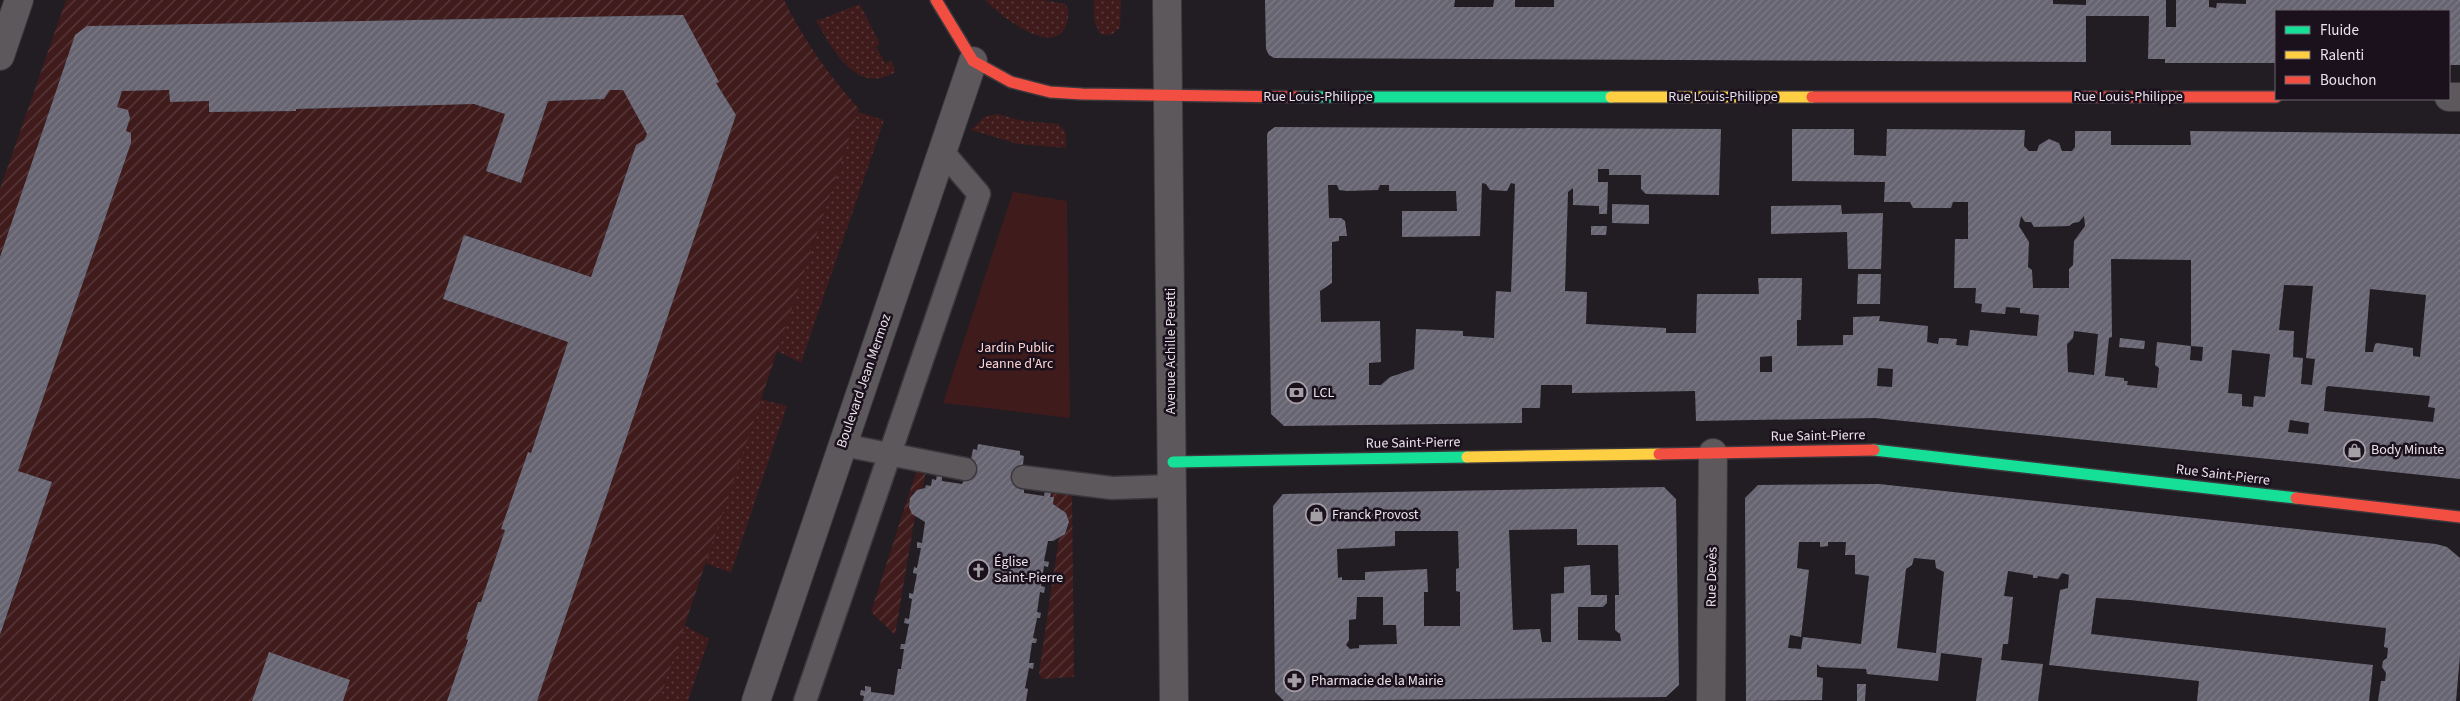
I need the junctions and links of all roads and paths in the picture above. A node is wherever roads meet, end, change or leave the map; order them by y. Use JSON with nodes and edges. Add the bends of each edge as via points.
{"nodes":[{"id":1,"x":19,"y":0,"type":"edge"},
{"id":2,"x":936,"y":0,"type":"edge"},
{"id":3,"x":1166,"y":0,"type":"edge"},
{"id":4,"x":0,"y":56,"type":"edge"},
{"id":5,"x":973,"y":61,"type":"junction"},
{"id":6,"x":1169,"y":94,"type":"junction"},
{"id":7,"x":2275,"y":97,"type":"edge"},
{"id":8,"x":942,"y":151,"type":"junction"},
{"id":9,"x":843,"y":445,"type":"junction"},
{"id":10,"x":1713,"y":453,"type":"junction"},
{"id":11,"x":890,"y":454,"type":"junction"},
{"id":12,"x":965,"y":469,"type":"dead end"},
{"id":13,"x":1173,"y":474,"type":"junction"},
{"id":14,"x":1023,"y":477,"type":"dead end"},
{"id":15,"x":2460,"y":517,"type":"edge"},
{"id":16,"x":756,"y":701,"type":"edge"},
{"id":17,"x":805,"y":701,"type":"edge"},
{"id":18,"x":1174,"y":701,"type":"edge"},
{"id":19,"x":1711,"y":701,"type":"edge"}],
"edges":[{"from":1,"to":4,"type":"street"},
{"from":2,"to":5,"type":"street"},
{"from":3,"to":6,"type":"street","name":"Avenue Achille Peretti"},
{"from":5,"to":6,"type":"street","name":"Rue Louis-Philippe","via":[[1010,82],[1050,92]]},
{"from":5,"to":8,"type":"street","name":"Boulevard Jean Mermoz"},
{"from":6,"to":7,"type":"street","name":"Rue Louis-Philippe","via":[[1250,97]]},
{"from":6,"to":13,"type":"street","name":"Avenue Achille Peretti"},
{"from":8,"to":9,"type":"street","name":"Boulevard Jean Mermoz"},
{"from":8,"to":11,"type":"lane","via":[[979,194]]},
{"from":9,"to":11,"type":"lane"},
{"from":9,"to":16,"type":"street","name":"Boulevard Jean Mermoz"},
{"from":10,"to":13,"type":"street","name":"Rue Saint-Pierre"},
{"from":10,"to":15,"type":"street","name":"Rue Saint-Pierre","via":[[1872,450]]},
{"from":10,"to":19,"type":"street","name":"Rue Devès"},
{"from":11,"to":12,"type":"lane"},
{"from":11,"to":17,"type":"lane"},
{"from":13,"to":14,"type":"lane","via":[[1112,488]]},
{"from":13,"to":18,"type":"street","name":"Avenue Achille Peretti"}]}
